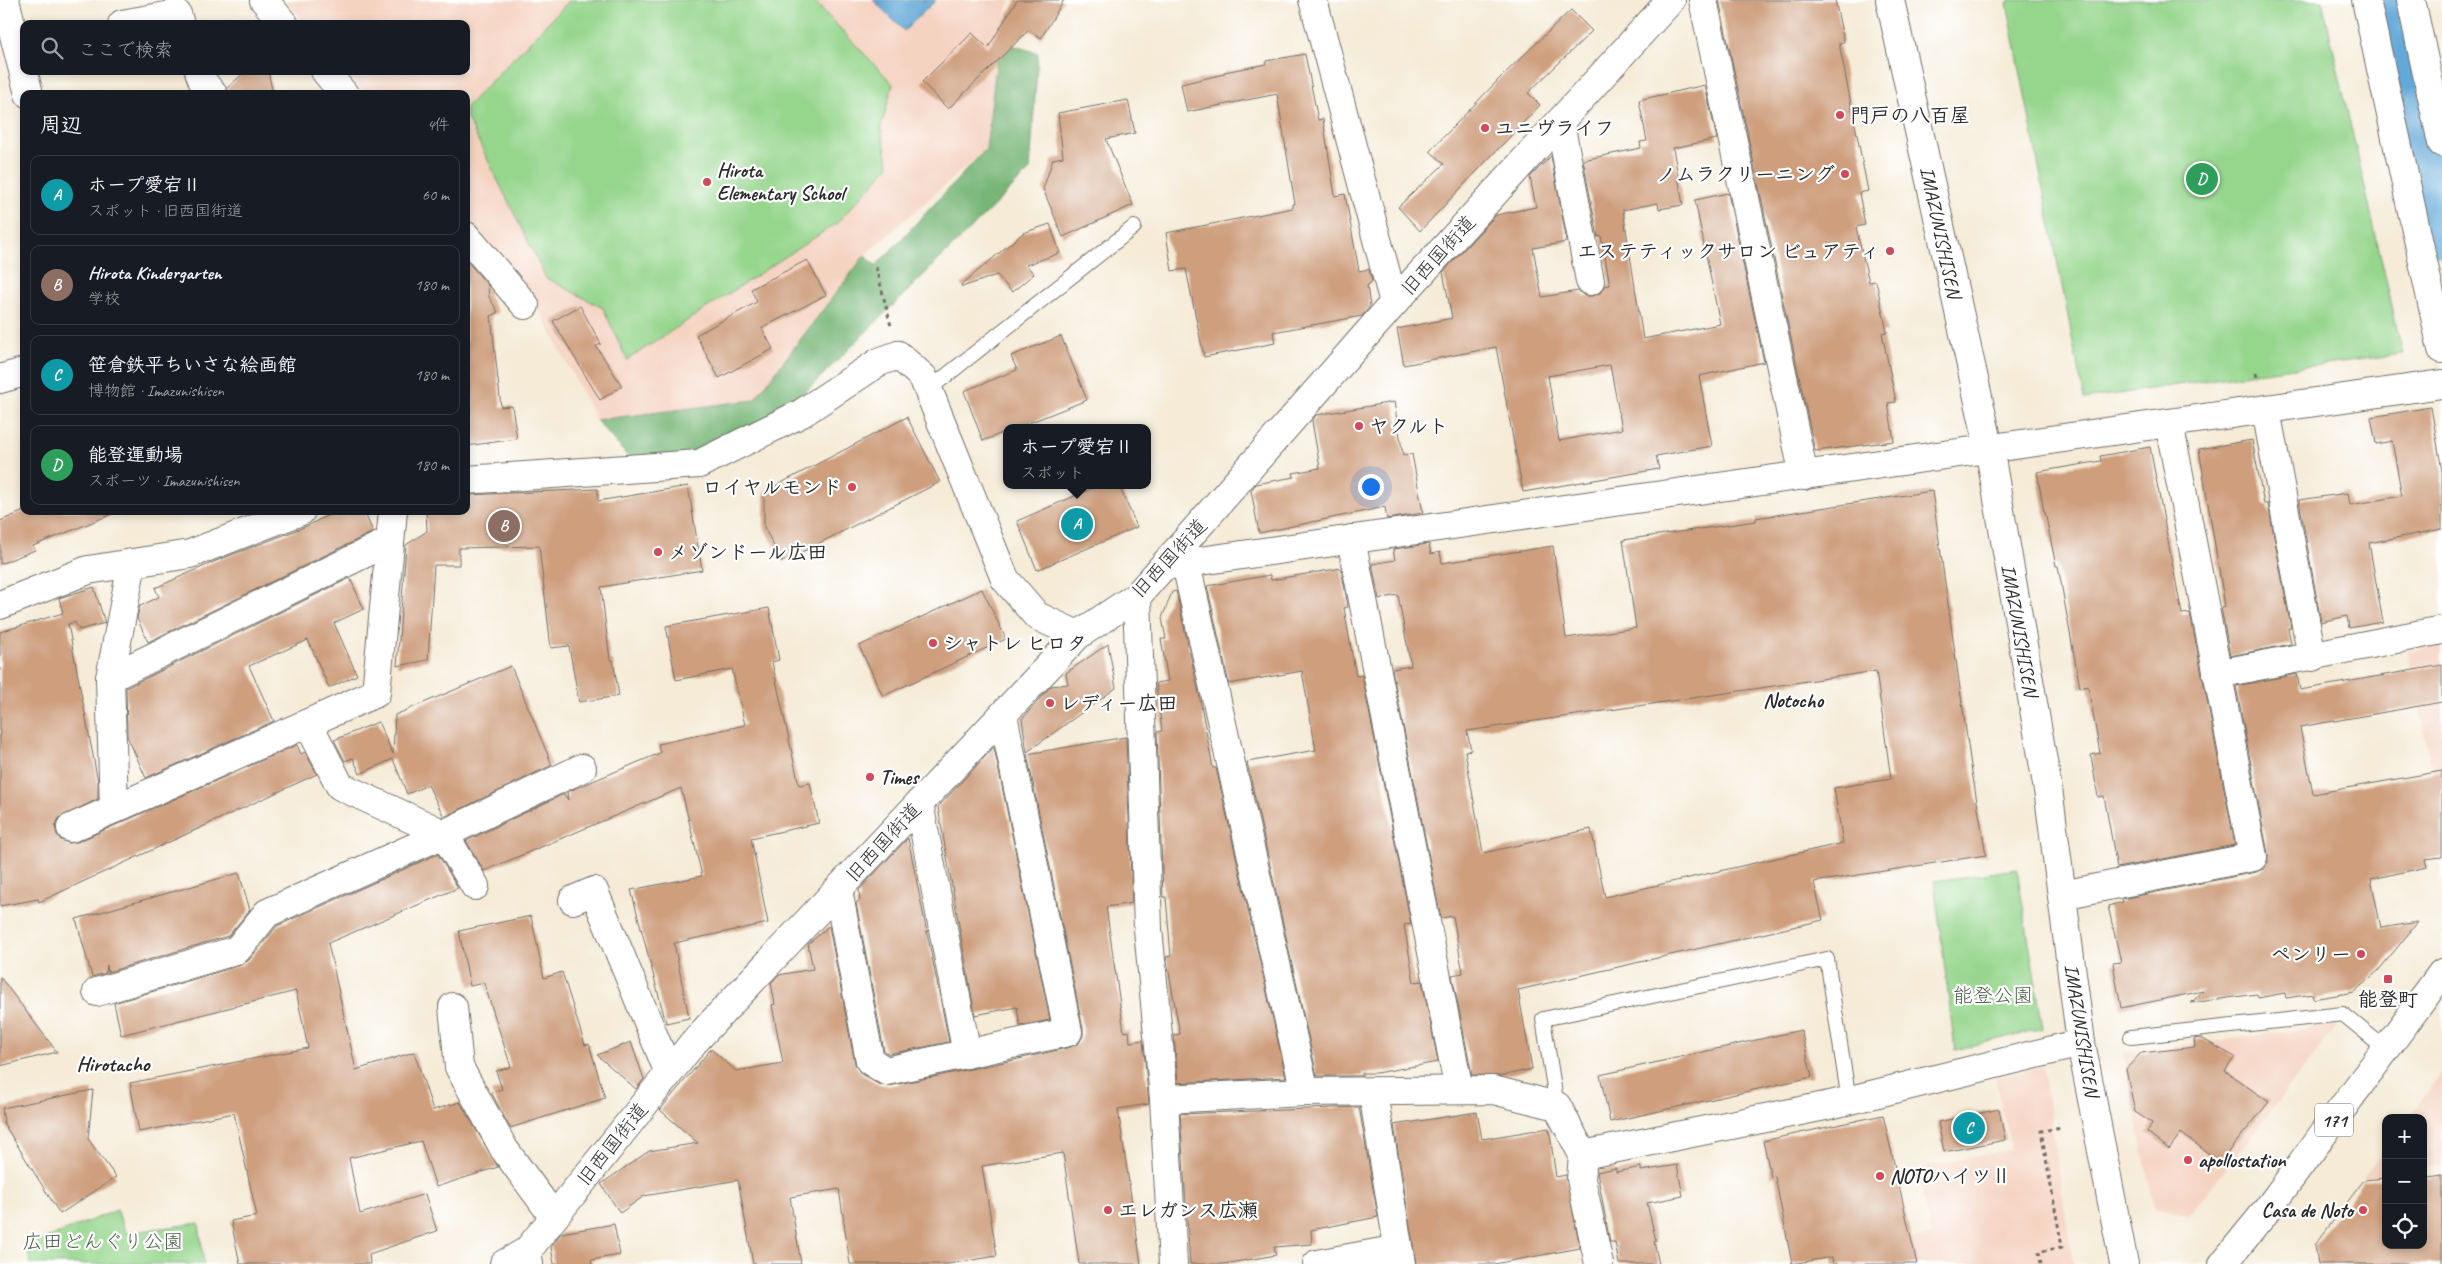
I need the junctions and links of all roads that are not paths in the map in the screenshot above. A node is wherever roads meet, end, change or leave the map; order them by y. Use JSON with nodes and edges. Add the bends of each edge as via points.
{"nodes":[{"id":1,"x":5,"y":0,"type":"edge"},
{"id":2,"x":264,"y":0,"type":"edge"},
{"id":3,"x":1313,"y":0,"type":"edge"},
{"id":4,"x":1671,"y":0,"type":"edge"},
{"id":5,"x":1703,"y":0,"type":"edge"},
{"id":6,"x":1890,"y":0,"type":"edge"},
{"id":7,"x":2366,"y":0,"type":"edge"},
{"id":8,"x":2411,"y":0,"type":"edge"},
{"id":9,"x":144,"y":20,"type":"edge"},
{"id":10,"x":179,"y":20,"type":"edge"},
{"id":11,"x":281,"y":20,"type":"edge"},
{"id":12,"x":13,"y":43,"type":"edge"},
{"id":13,"x":20,"y":65,"type":"edge"},
{"id":14,"x":23,"y":75,"type":"edge"},
{"id":15,"x":200,"y":75,"type":"edge"},
{"id":16,"x":327,"y":75,"type":"edge"},
{"id":17,"x":28,"y":90,"type":"edge"},
{"id":18,"x":210,"y":90,"type":"edge"},
{"id":19,"x":341,"y":90,"type":"edge"},
{"id":20,"x":2439,"y":109,"type":"edge"},
{"id":21,"x":1560,"y":122,"type":"junction"},
{"id":22,"x":2442,"y":143,"type":"edge"},
{"id":23,"x":1134,"y":227,"type":"dead end"},
{"id":24,"x":470,"y":241,"type":"edge"},
{"id":25,"x":1590,"y":281,"type":"dead end"},
{"id":26,"x":1394,"y":304,"type":"junction"},
{"id":27,"x":525,"y":305,"type":"dead end"},
{"id":28,"x":2442,"y":349,"type":"edge"},
{"id":29,"x":20,"y":373,"type":"edge"},
{"id":30,"x":0,"y":379,"type":"edge"},
{"id":31,"x":2442,"y":384,"type":"edge"},
{"id":32,"x":928,"y":390,"type":"junction"},
{"id":33,"x":2266,"y":410,"type":"junction"},
{"id":34,"x":2169,"y":423,"type":"junction"},
{"id":35,"x":1988,"y":447,"type":"junction"},
{"id":36,"x":1804,"y":476,"type":"junction"},
{"id":37,"x":470,"y":480,"type":"edge"},
{"id":38,"x":291,"y":515,"type":"edge"},
{"id":39,"x":393,"y":515,"type":"edge"},
{"id":40,"x":1351,"y":539,"type":"junction"},
{"id":41,"x":390,"y":542,"type":"junction"},
{"id":42,"x":132,"y":563,"type":"junction"},
{"id":43,"x":1176,"y":565,"type":"junction"},
{"id":44,"x":1137,"y":596,"type":"junction"},
{"id":45,"x":0,"y":605,"type":"edge"},
{"id":46,"x":2442,"y":630,"type":"edge"},
{"id":47,"x":1078,"y":635,"type":"junction"},
{"id":48,"x":2312,"y":657,"type":"junction"},
{"id":49,"x":2218,"y":674,"type":"junction"},
{"id":50,"x":110,"y":678,"type":"junction"},
{"id":51,"x":1003,"y":715,"type":"junction"},
{"id":52,"x":308,"y":723,"type":"junction"},
{"id":53,"x":582,"y":768,"type":"dead end"},
{"id":54,"x":919,"y":803,"type":"junction"},
{"id":55,"x":114,"y":809,"type":"junction"},
{"id":56,"x":72,"y":828,"type":"dead end"},
{"id":57,"x":444,"y":834,"type":"junction"},
{"id":58,"x":475,"y":886,"type":"dead end"},
{"id":59,"x":838,"y":890,"type":"junction"},
{"id":60,"x":2062,"y":895,"type":"junction"},
{"id":61,"x":574,"y":900,"type":"dead end"},
{"id":62,"x":2442,"y":973,"type":"edge"},
{"id":63,"x":97,"y":992,"type":"dead end"},
{"id":64,"x":454,"y":1007,"type":"dead end"},
{"id":65,"x":2131,"y":1037,"type":"dead end"},
{"id":66,"x":2081,"y":1043,"type":"junction"},
{"id":67,"x":2386,"y":1049,"type":"junction"},
{"id":68,"x":967,"y":1054,"type":"junction"},
{"id":69,"x":669,"y":1073,"type":"junction"},
{"id":70,"x":1459,"y":1090,"type":"junction"},
{"id":71,"x":1304,"y":1092,"type":"junction"},
{"id":72,"x":1373,"y":1093,"type":"junction"},
{"id":73,"x":1164,"y":1099,"type":"junction"},
{"id":74,"x":1849,"y":1100,"type":"junction"},
{"id":75,"x":1558,"y":1106,"type":"junction"},
{"id":76,"x":1583,"y":1155,"type":"junction"},
{"id":77,"x":554,"y":1217,"type":"junction"},
{"id":78,"x":1399,"y":1257,"type":"edge"},
{"id":79,"x":520,"y":1260,"type":"edge"},
{"id":80,"x":1173,"y":1264,"type":"edge"},
{"id":81,"x":1317,"y":1264,"type":"edge"},
{"id":82,"x":1599,"y":1264,"type":"edge"},
{"id":83,"x":2124,"y":1264,"type":"edge"},
{"id":84,"x":2223,"y":1264,"type":"edge"}],
"edges":[{"from":1,"to":12,"type":"main road"},
{"from":2,"to":11,"type":"main road"},
{"from":3,"to":26,"type":"main road"},
{"from":4,"to":21,"type":"main road","name":"旧西国街道"},
{"from":5,"to":36,"type":"main road"},
{"from":6,"to":35,"type":"main road","name":"IMAZUNISHISEN"},
{"from":7,"to":28,"type":"main road"},
{"from":8,"to":20,"type":"main road"},
{"from":9,"to":10,"type":"main road","via":[[177,14]]},
{"from":12,"to":13,"type":"main road"},
{"from":14,"to":17,"type":"main road"},
{"from":15,"to":18,"type":"main road"},
{"from":16,"to":19,"type":"main road"},
{"from":20,"to":22,"type":"main road"},
{"from":21,"to":25,"type":"main road"},
{"from":21,"to":26,"type":"main road","name":"旧西国街道"},
{"from":23,"to":32,"type":"lane"},
{"from":24,"to":27,"type":"main road"},
{"from":26,"to":43,"type":"main road","name":"旧西国街道"},
{"from":29,"to":30,"type":"main road"},
{"from":31,"to":33,"type":"main road"},
{"from":32,"to":37,"type":"main road","via":[[923,377],[898,356],[879,362],[802,413],[699,464]]},
{"from":32,"to":47,"type":"main road","via":[[1005,579],[1038,616]]},
{"from":33,"to":34,"type":"main road"},
{"from":33,"to":48,"type":"main road"},
{"from":34,"to":35,"type":"main road"},
{"from":34,"to":49,"type":"main road"},
{"from":35,"to":36,"type":"main road"},
{"from":35,"to":60,"type":"main road","name":"IMAZUNISHISEN","via":[[2049,796]]},
{"from":36,"to":40,"type":"main road"},
{"from":38,"to":42,"type":"main road","via":[[190,554]]},
{"from":39,"to":41,"type":"main road"},
{"from":40,"to":43,"type":"main road"},
{"from":40,"to":70,"type":"main road"},
{"from":41,"to":50,"type":"main road"},
{"from":41,"to":52,"type":"main road","via":[[376,693]]},
{"from":42,"to":45,"type":"main road","via":[[88,570]]},
{"from":42,"to":50,"type":"main road"},
{"from":43,"to":44,"type":"main road","name":"旧西国街道"},
{"from":43,"to":71,"type":"main road"},
{"from":44,"to":47,"type":"main road","name":"旧西国街道"},
{"from":44,"to":73,"type":"main road","via":[[1148,929]]},
{"from":46,"to":48,"type":"main road"},
{"from":47,"to":51,"type":"main road","name":"旧西国街道"},
{"from":48,"to":49,"type":"main road"},
{"from":49,"to":60,"type":"main road","via":[[2253,856]]},
{"from":50,"to":55,"type":"main road"},
{"from":51,"to":54,"type":"main road","name":"旧西国街道"},
{"from":51,"to":68,"type":"main road","via":[[1068,1032]]},
{"from":52,"to":55,"type":"main road"},
{"from":52,"to":57,"type":"main road","via":[[340,786]]},
{"from":53,"to":57,"type":"main road"},
{"from":54,"to":59,"type":"main road","name":"旧西国街道"},
{"from":54,"to":68,"type":"main road"},
{"from":55,"to":56,"type":"main road"},
{"from":57,"to":58,"type":"main road"},
{"from":57,"to":63,"type":"main road","via":[[267,912],[237,950]]},
{"from":59,"to":68,"type":"main road","via":[[870,1061],[886,1071]]},
{"from":59,"to":69,"type":"main road","name":"旧西国街道","via":[[693,1043]]},
{"from":60,"to":66,"type":"main road","name":"IMAZUNISHISEN"},
{"from":61,"to":69,"type":"main road","via":[[594,891]]},
{"from":62,"to":67,"type":"main road","number":"171"},
{"from":64,"to":77,"type":"main road","via":[[459,1066],[504,1149]]},
{"from":65,"to":67,"type":"lane","via":[[2344,1014]]},
{"from":66,"to":74,"type":"main road"},
{"from":66,"to":83,"type":"main road","name":"IMAZUNISHISEN"},
{"from":67,"to":84,"type":"main road","number":"171"},
{"from":69,"to":77,"type":"main road","name":"旧西国街道"},
{"from":70,"to":72,"type":"main road"},
{"from":70,"to":75,"type":"main road","via":[[1493,1090]]},
{"from":71,"to":72,"type":"main road"},
{"from":71,"to":73,"type":"main road"},
{"from":72,"to":78,"type":"main road"},
{"from":73,"to":80,"type":"main road"},
{"from":74,"to":75,"type":"lane","via":[[1828,959],[1543,1019]]},
{"from":74,"to":76,"type":"main road"},
{"from":75,"to":76,"type":"main road"},
{"from":76,"to":82,"type":"main road","via":[[1581,1179]]},
{"from":77,"to":79,"type":"main road","name":"旧西国街道"},
{"from":78,"to":81,"type":"main road"}]}
